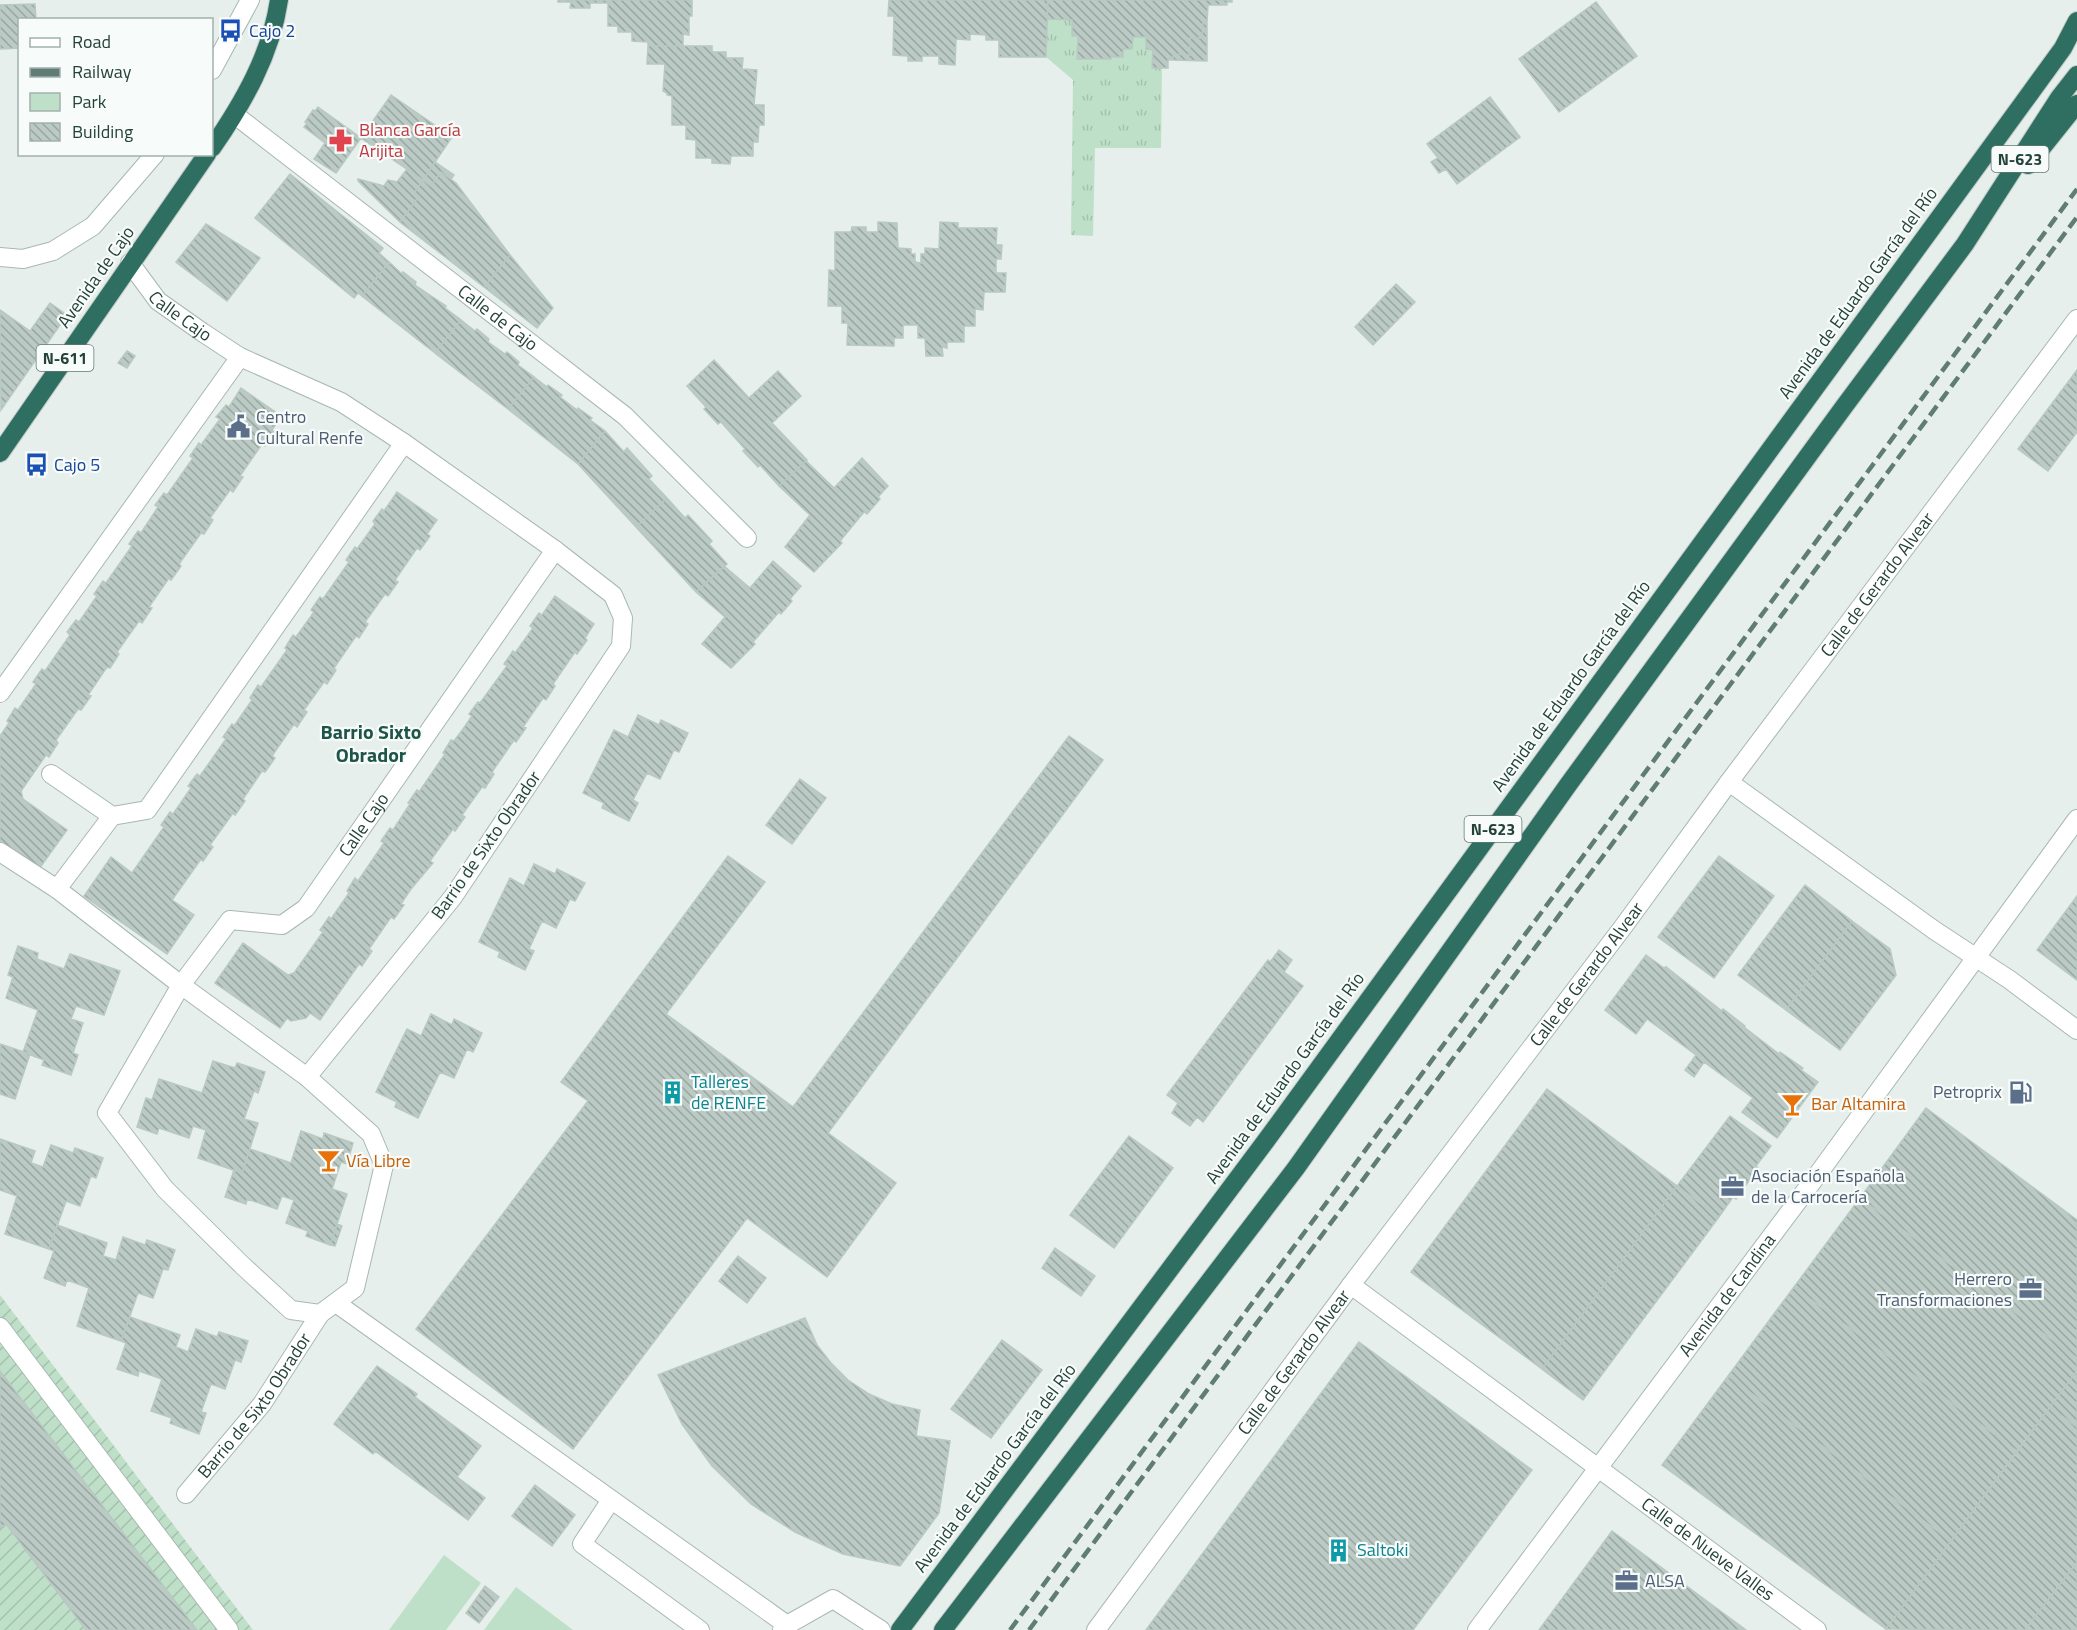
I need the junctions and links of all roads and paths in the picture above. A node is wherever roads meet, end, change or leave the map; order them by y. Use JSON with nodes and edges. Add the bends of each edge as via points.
{"nodes":[{"id":1,"x":250,"y":0,"type":"edge"},
{"id":2,"x":279,"y":0,"type":"edge"},
{"id":3,"x":2077,"y":21,"type":"edge"},
{"id":4,"x":213,"y":68,"type":"edge"},
{"id":5,"x":2077,"y":75,"type":"edge"},
{"id":6,"x":2077,"y":104,"type":"edge"},
{"id":7,"x":235,"y":115,"type":"junction"},
{"id":8,"x":213,"y":147,"type":"edge"},
{"id":9,"x":154,"y":156,"type":"edge"},
{"id":10,"x":206,"y":156,"type":"edge"},
{"id":11,"x":1965,"y":244,"type":"junction"},
{"id":12,"x":0,"y":257,"type":"edge"},
{"id":13,"x":130,"y":263,"type":"junction"},
{"id":14,"x":2077,"y":319,"type":"edge"},
{"id":15,"x":240,"y":357,"type":"junction"},
{"id":16,"x":404,"y":443,"type":"junction"},
{"id":17,"x":0,"y":453,"type":"edge"},
{"id":18,"x":747,"y":538,"type":"dead end"},
{"id":19,"x":555,"y":550,"type":"junction"},
{"id":20,"x":613,"y":595,"type":"joint"},
{"id":21,"x":0,"y":693,"type":"edge"},
{"id":22,"x":51,"y":774,"type":"dead end"},
{"id":23,"x":1729,"y":782,"type":"junction"},
{"id":24,"x":112,"y":816,"type":"junction"},
{"id":25,"x":2077,"y":819,"type":"edge"},
{"id":26,"x":0,"y":852,"type":"edge"},
{"id":27,"x":57,"y":890,"type":"junction"},
{"id":28,"x":1976,"y":957,"type":"junction"},
{"id":29,"x":181,"y":985,"type":"junction"},
{"id":30,"x":2077,"y":1030,"type":"edge"},
{"id":31,"x":306,"y":1077,"type":"junction"},
{"id":32,"x":1351,"y":1285,"type":"junction"},
{"id":33,"x":336,"y":1303,"type":"junction"},
{"id":34,"x":320,"y":1314,"type":"junction"},
{"id":35,"x":0,"y":1327,"type":"edge"},
{"id":36,"x":1599,"y":1468,"type":"junction"},
{"id":37,"x":186,"y":1494,"type":"dead end"},
{"id":38,"x":612,"y":1500,"type":"junction"},
{"id":39,"x":784,"y":1627,"type":"edge"},
{"id":40,"x":229,"y":1630,"type":"edge"},
{"id":41,"x":700,"y":1630,"type":"edge"},
{"id":42,"x":881,"y":1630,"type":"edge"},
{"id":43,"x":900,"y":1630,"type":"edge"},
{"id":44,"x":943,"y":1630,"type":"edge"},
{"id":45,"x":1096,"y":1630,"type":"edge"},
{"id":46,"x":1478,"y":1630,"type":"edge"},
{"id":47,"x":1816,"y":1630,"type":"edge"}],
"edges":[{"from":1,"to":4,"type":"street"},
{"from":2,"to":7,"type":"highway","via":[[263,61]]},
{"from":3,"to":43,"type":"highway","name":"Avenida de Eduardo García del Río","number":"N-623","via":[[2063,48],[1279,1123]]},
{"from":5,"to":11,"type":"highway","number":"N-623"},
{"from":6,"to":11,"type":"highway","number":"N-623"},
{"from":7,"to":8,"type":"highway"},
{"from":7,"to":18,"type":"street","name":"Calle de Cajo","via":[[625,416]]},
{"from":9,"to":12,"type":"street","via":[[93,226],[53,251],[23,259]]},
{"from":10,"to":13,"type":"highway","name":"Avenida de Cajo","number":"N-611"},
{"from":11,"to":44,"type":"highway","number":"N-623","via":[[1568,785],[1296,1168]]},
{"from":13,"to":15,"type":"street","name":"Calle Cajo","via":[[158,302]]},
{"from":13,"to":17,"type":"highway","name":"Avenida de Cajo","number":"N-611"},
{"from":14,"to":23,"type":"street","name":"Calle de Gerardo Alvear"},
{"from":15,"to":16,"type":"street","name":"Calle Cajo","via":[[341,402]]},
{"from":15,"to":21,"type":"street"},
{"from":16,"to":19,"type":"street","name":"Calle Cajo"},
{"from":16,"to":24,"type":"street","via":[[147,810]]},
{"from":19,"to":20,"type":"street","name":"Calle Cajo"},
{"from":19,"to":29,"type":"street","name":"Calle Cajo","via":[[306,908],[282,925],[230,920]]},
{"from":20,"to":31,"type":"street","name":"Barrio de Sixto Obrador","via":[[623,618],[621,646],[453,897]]},
{"from":22,"to":24,"type":"street"},
{"from":23,"to":28,"type":"street"},
{"from":23,"to":32,"type":"street","name":"Calle de Gerardo Alvear"},
{"from":24,"to":27,"type":"street"},
{"from":25,"to":28,"type":"street","name":"Avenida de Candina"},
{"from":26,"to":27,"type":"street","name":"Barrio de Sixto Obrador"},
{"from":27,"to":29,"type":"street","name":"Barrio de Sixto Obrador"},
{"from":28,"to":30,"type":"street"},
{"from":28,"to":36,"type":"street","name":"Avenida de Candina"},
{"from":29,"to":31,"type":"street","name":"Barrio de Sixto Obrador"},
{"from":29,"to":34,"type":"street","name":"Barrio de Sixto Obrador","via":[[107,1113],[165,1189],[243,1266],[291,1310]]},
{"from":31,"to":33,"type":"street","name":"Barrio de Sixto Obrador","via":[[371,1134],[384,1165],[355,1288]]},
{"from":32,"to":36,"type":"street","name":"Calle de Nueve Valles"},
{"from":32,"to":45,"type":"street","name":"Calle de Gerardo Alvear"},
{"from":33,"to":34,"type":"street","name":"Barrio de Sixto Obrador"},
{"from":33,"to":38,"type":"street"},
{"from":34,"to":37,"type":"street","name":"Barrio de Sixto Obrador","via":[[262,1404]]},
{"from":35,"to":40,"type":"street"},
{"from":36,"to":46,"type":"street","name":"Avenida de Candina"},
{"from":36,"to":47,"type":"street","name":"Calle de Nueve Valles"},
{"from":38,"to":39,"type":"street"},
{"from":38,"to":41,"type":"street","via":[[582,1544]]},
{"from":39,"to":42,"type":"street","via":[[833,1599]]}]}
